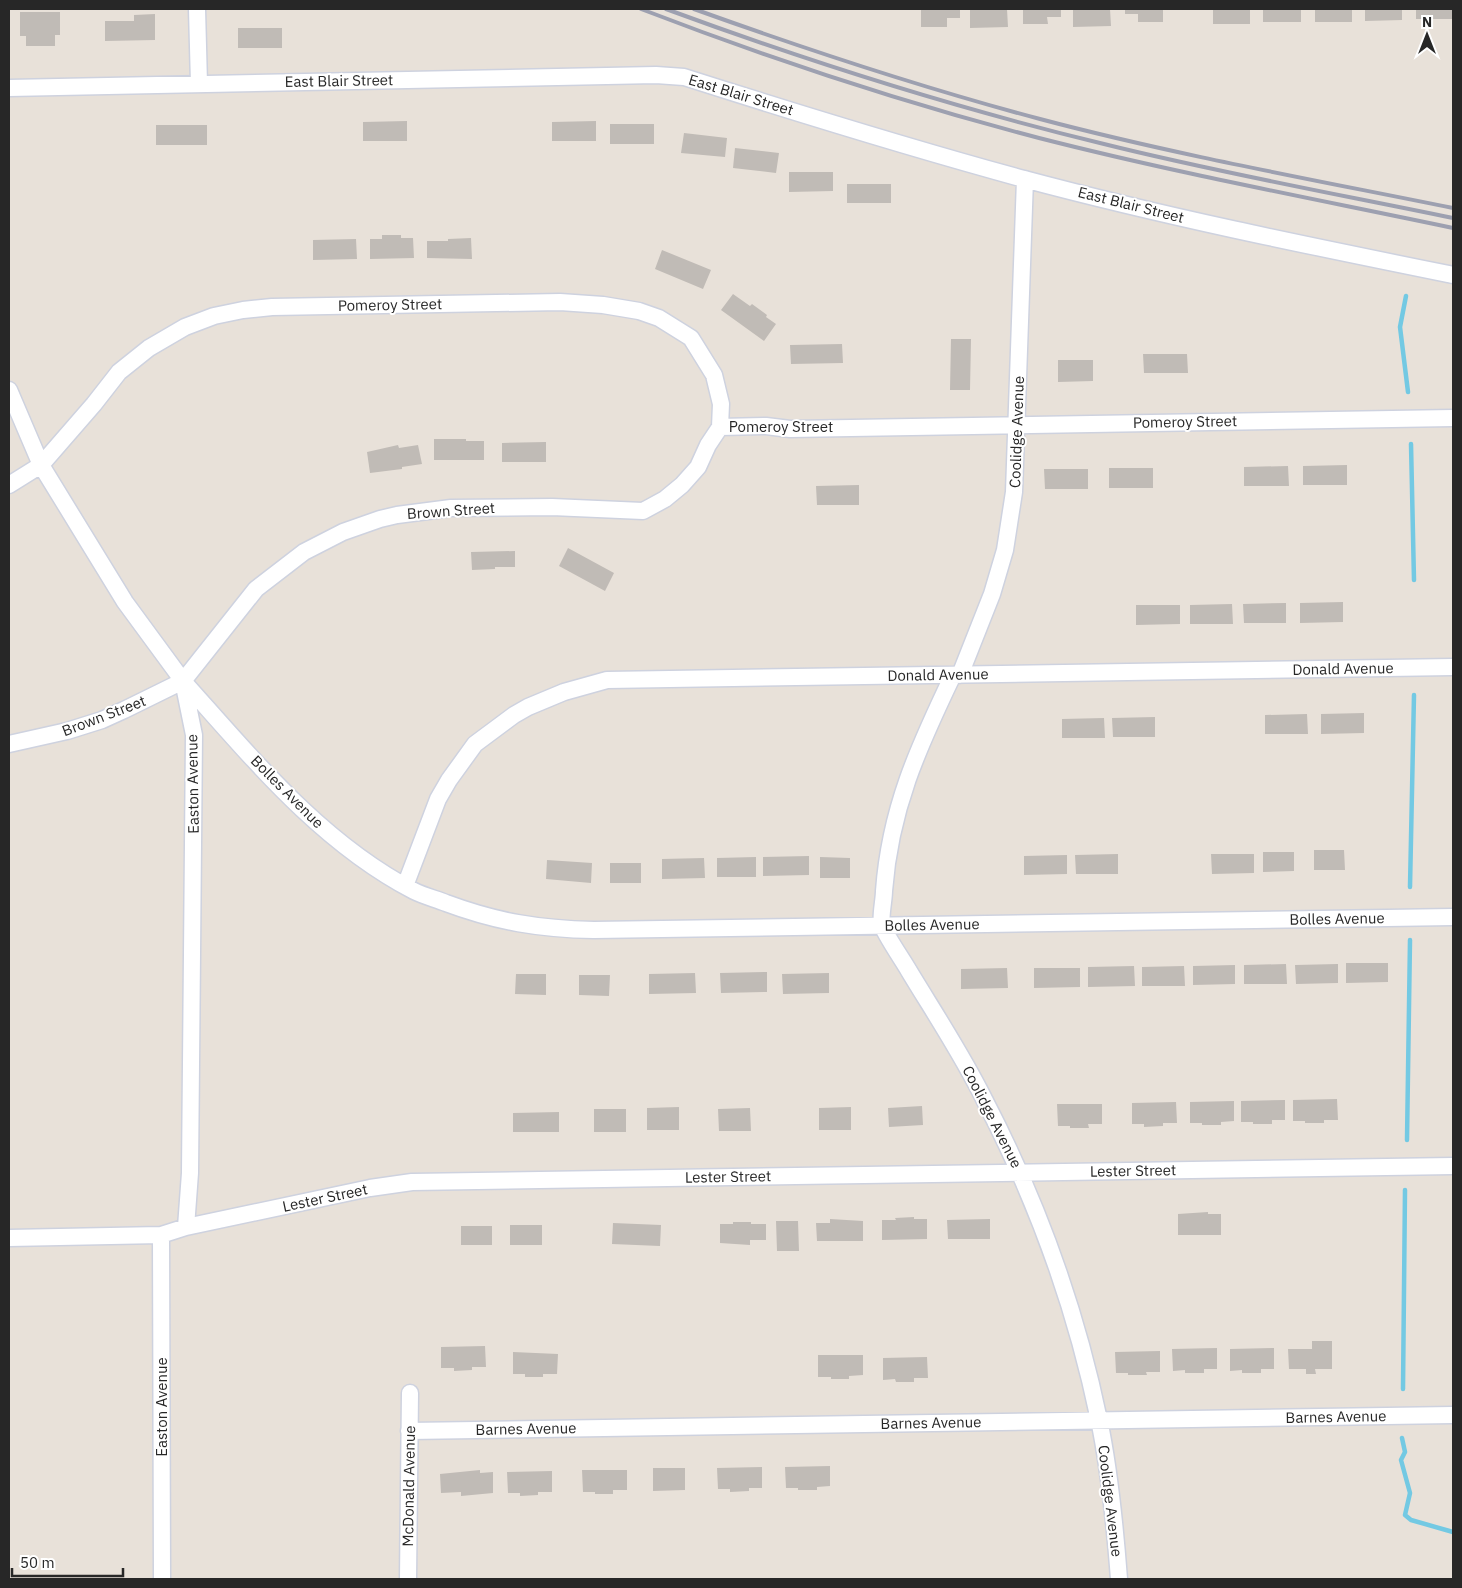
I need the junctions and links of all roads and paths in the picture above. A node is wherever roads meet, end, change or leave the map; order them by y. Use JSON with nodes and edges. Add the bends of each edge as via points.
{"nodes":[{"id":1,"x":197,"y":9,"type":"edge"},
{"id":2,"x":199,"y":84,"type":"junction"},
{"id":3,"x":9,"y":88,"type":"edge"},
{"id":4,"x":1025,"y":179,"type":"junction"},
{"id":5,"x":1453,"y":275,"type":"edge"},
{"id":6,"x":9,"y":390,"type":"edge"},
{"id":7,"x":1453,"y":418,"type":"edge"},
{"id":8,"x":1018,"y":425,"type":"junction"},
{"id":9,"x":720,"y":427,"type":"junction"},
{"id":10,"x":41,"y":466,"type":"junction"},
{"id":11,"x":9,"y":485,"type":"edge"},
{"id":12,"x":1453,"y":667,"type":"edge"},
{"id":13,"x":956,"y":675,"type":"junction"},
{"id":14,"x":183,"y":681,"type":"junction"},
{"id":15,"x":9,"y":744,"type":"edge"},
{"id":16,"x":410,"y":889,"type":"junction"},
{"id":17,"x":1453,"y":917,"type":"edge"},
{"id":18,"x":882,"y":926,"type":"junction"},
{"id":19,"x":1453,"y":1166,"type":"edge"},
{"id":20,"x":1020,"y":1173,"type":"junction"},
{"id":21,"x":186,"y":1227,"type":"junction"},
{"id":22,"x":161,"y":1235,"type":"junction"},
{"id":23,"x":9,"y":1238,"type":"edge"},
{"id":24,"x":410,"y":1393,"type":"dead end"},
{"id":25,"x":1453,"y":1415,"type":"edge"},
{"id":26,"x":1099,"y":1421,"type":"junction"},
{"id":27,"x":409,"y":1431,"type":"junction"},
{"id":28,"x":162,"y":1579,"type":"edge"},
{"id":29,"x":408,"y":1579,"type":"edge"},
{"id":30,"x":1119,"y":1579,"type":"edge"}],
"edges":[{"from":1,"to":2,"type":"street"},
{"from":2,"to":3,"type":"street","name":"East Blair Street"},
{"from":2,"to":4,"type":"street","name":"East Blair Street","via":[[684,77],[844,128]]},
{"from":4,"to":5,"type":"street","name":"East Blair Street","via":[[1229,229]]},
{"from":4,"to":8,"type":"street","name":"Coolidge Avenue"},
{"from":6,"to":10,"type":"street","name":"Easton Avenue"},
{"from":7,"to":8,"type":"street","name":"Pomeroy Street"},
{"from":8,"to":9,"type":"street","name":"Pomeroy Street"},
{"from":8,"to":13,"type":"street","name":"Coolidge Avenue","via":[[1014,492],[1005,550],[992,594]]},
{"from":9,"to":10,"type":"street","name":"Pomeroy Street","via":[[721,404],[714,375],[691,338],[659,318],[639,311],[560,302],[272,307],[214,316],[185,327],[149,348],[118,372]]},
{"from":9,"to":14,"type":"street","name":"Brown Street","via":[[698,467],[682,485],[644,511],[552,507],[451,508],[397,515],[343,532],[304,552],[256,588]]},
{"from":10,"to":11,"type":"street","name":"Pomeroy Street"},
{"from":10,"to":14,"type":"street","name":"Easton Avenue","via":[[125,602]]},
{"from":12,"to":13,"type":"street","name":"Donald Avenue"},
{"from":13,"to":16,"type":"street","name":"Donald Avenue","via":[[607,680],[542,700],[514,715],[475,744],[454,774],[430,817]]},
{"from":13,"to":18,"type":"street","name":"Coolidge Avenue","via":[[921,742],[901,796],[889,845]]},
{"from":14,"to":15,"type":"street","name":"Brown Street","via":[[102,720]]},
{"from":14,"to":16,"type":"street","name":"Bolles Avenue","via":[[279,788],[316,823],[370,865]]},
{"from":14,"to":21,"type":"street","name":"Easton Avenue","via":[[194,736],[195,769],[190,1173]]},
{"from":16,"to":18,"type":"street","name":"Bolles Avenue","via":[[479,915],[527,926],[559,929]]},
{"from":17,"to":18,"type":"street","name":"Bolles Avenue"},
{"from":18,"to":20,"type":"street","name":"Coolidge Avenue","via":[[985,1100]]},
{"from":19,"to":20,"type":"street","name":"Lester Street"},
{"from":20,"to":21,"type":"street","name":"Lester Street","via":[[412,1182]]},
{"from":20,"to":26,"type":"street","name":"Coolidge Avenue","via":[[1066,1296]]},
{"from":21,"to":22,"type":"street","name":"Lester Street"},
{"from":22,"to":23,"type":"street","name":"Lester Street"},
{"from":22,"to":28,"type":"street","name":"Easton Avenue"},
{"from":24,"to":27,"type":"street","name":"McDonald Avenue"},
{"from":25,"to":26,"type":"street","name":"Barnes Avenue"},
{"from":26,"to":27,"type":"street","name":"Barnes Avenue"},
{"from":26,"to":30,"type":"street","name":"Coolidge Avenue"},
{"from":27,"to":29,"type":"street","name":"McDonald Avenue"}]}
